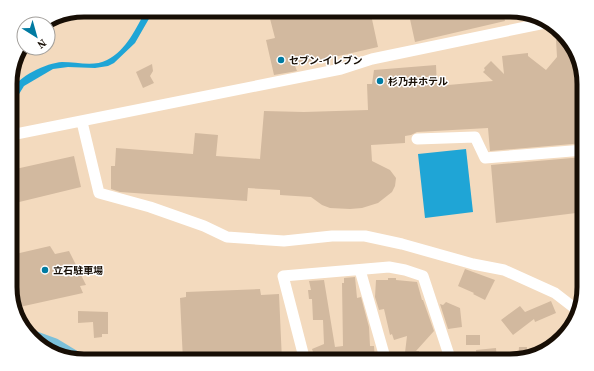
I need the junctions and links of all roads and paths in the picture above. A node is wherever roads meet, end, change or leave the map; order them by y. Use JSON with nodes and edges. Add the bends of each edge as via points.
{"nodes":[{"id":1,"x":539,"y":24,"type":"edge"},
{"id":2,"x":82,"y":122,"type":"junction"},
{"id":3,"x":17,"y":135,"type":"edge"},
{"id":4,"x":417,"y":139,"type":"dead end"},
{"id":5,"x":577,"y":151,"type":"edge"},
{"id":6,"x":360,"y":270,"type":"junction"},
{"id":7,"x":573,"y":307,"type":"edge"},
{"id":8,"x":46,"y":342,"type":"edge"},
{"id":9,"x":62,"y":350,"type":"edge"},
{"id":10,"x":303,"y":354,"type":"edge"},
{"id":11,"x":384,"y":354,"type":"edge"},
{"id":12,"x":449,"y":354,"type":"edge"}],
"edges":[{"from":1,"to":2,"type":"street","via":[[372,59],[341,69]]},
{"from":2,"to":3,"type":"street"},
{"from":2,"to":7,"type":"street","via":[[99,194],[150,207],[227,237],[284,241],[332,236],[365,236],[402,244],[504,270],[555,293]]},
{"from":4,"to":5,"type":"street","via":[[475,137],[485,158]]},
{"from":6,"to":10,"type":"street","via":[[283,276]]},
{"from":6,"to":11,"type":"street"},
{"from":6,"to":12,"type":"street","via":[[389,267],[423,276]]},
{"from":8,"to":9,"type":"main road"}]}
